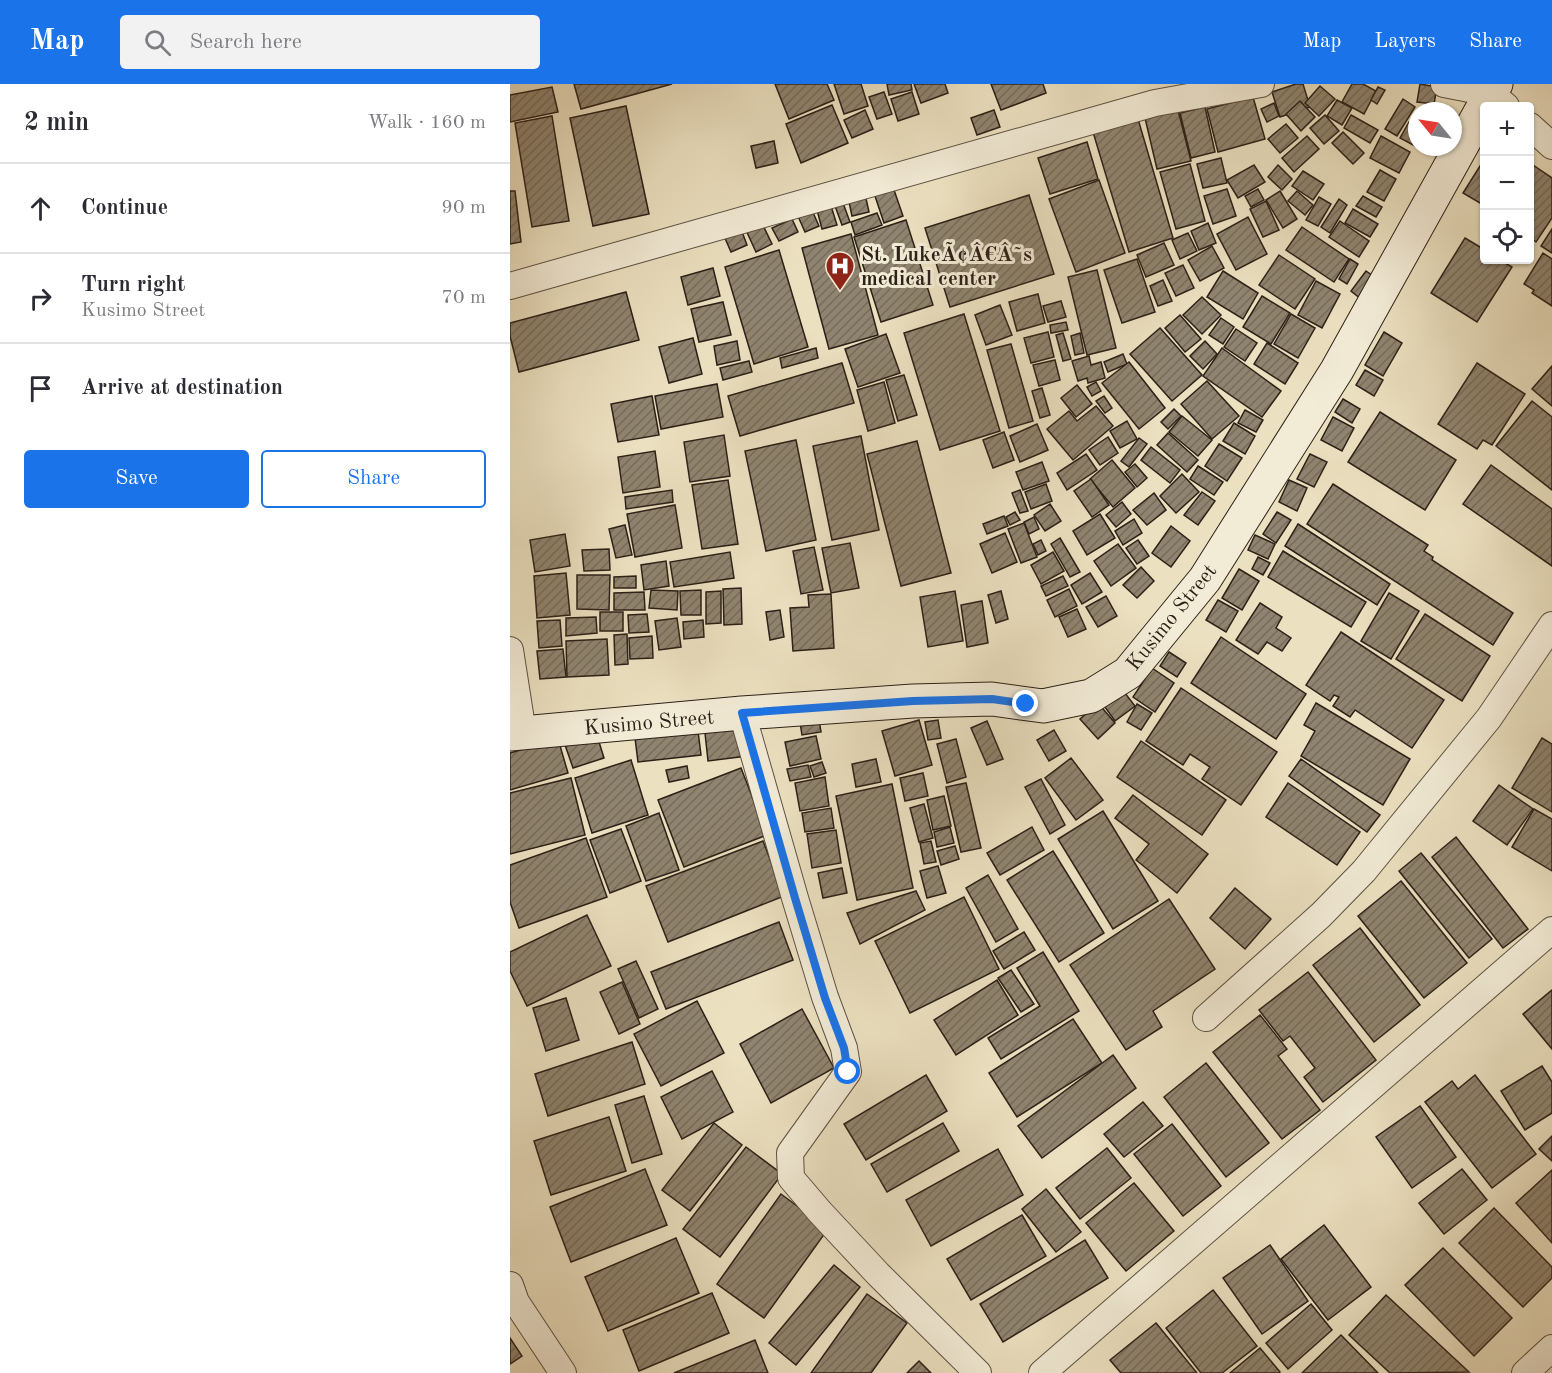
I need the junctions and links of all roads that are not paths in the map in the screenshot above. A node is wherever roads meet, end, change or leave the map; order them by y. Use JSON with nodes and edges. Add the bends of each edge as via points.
{"nodes":[{"id":1,"x":1261,"y":84,"type":"edge"},
{"id":2,"x":1444,"y":84,"type":"edge"},
{"id":3,"x":1498,"y":94,"type":"edge"},
{"id":4,"x":1534,"y":130,"type":"edge"},
{"id":5,"x":1552,"y":146,"type":"edge"},
{"id":6,"x":510,"y":286,"type":"edge"},
{"id":7,"x":1552,"y":625,"type":"edge"},
{"id":8,"x":510,"y":650,"type":"edge"},
{"id":9,"x":742,"y":713,"type":"junction"},
{"id":10,"x":516,"y":733,"type":"edge"},
{"id":11,"x":1552,"y":930,"type":"edge"},
{"id":12,"x":1206,"y":1018,"type":"dead end"},
{"id":13,"x":510,"y":1285,"type":"edge"},
{"id":14,"x":1552,"y":1348,"type":"edge"},
{"id":15,"x":563,"y":1373,"type":"edge"},
{"id":16,"x":978,"y":1373,"type":"edge"},
{"id":17,"x":1042,"y":1373,"type":"edge"},
{"id":18,"x":1524,"y":1373,"type":"edge"}],
"edges":[{"from":1,"to":6,"type":"street","via":[[1155,103]]},
{"from":2,"to":3,"type":"street"},
{"from":3,"to":9,"type":"street","name":"Kusimo Street","via":[[1337,370],[1205,579],[1128,673],[1091,696],[1043,706],[981,699]]},
{"from":4,"to":5,"type":"street"},
{"from":7,"to":12,"type":"street","via":[[1489,718],[1364,871]]},
{"from":8,"to":10,"type":"street"},
{"from":9,"to":10,"type":"street","name":"Kusimo Street"},
{"from":9,"to":16,"type":"street","via":[[848,1072],[790,1153],[791,1178],[878,1274]]},
{"from":11,"to":17,"type":"street"},
{"from":13,"to":15,"type":"street","via":[[516,1302]]},
{"from":14,"to":18,"type":"street"}]}
